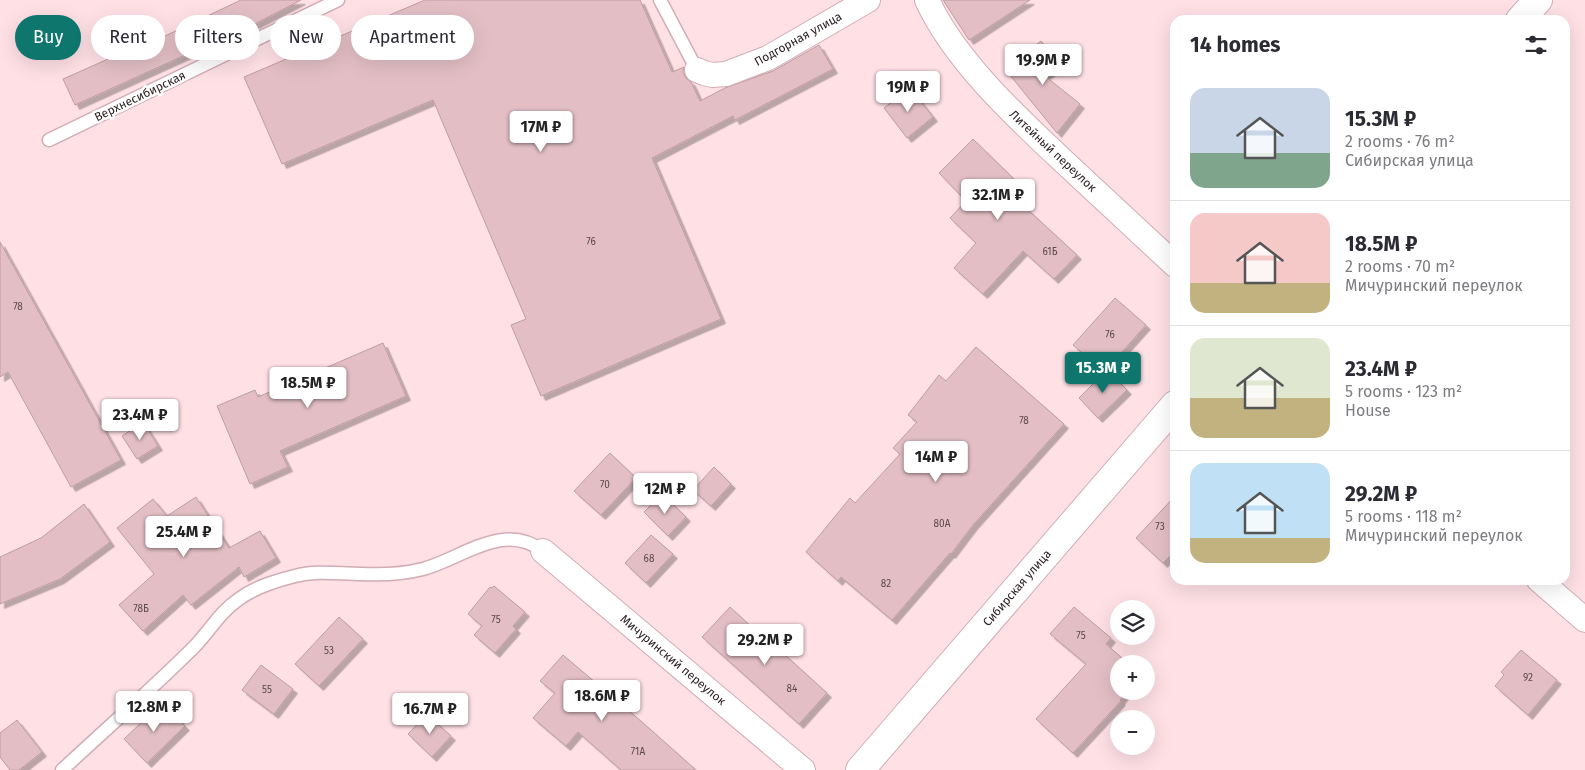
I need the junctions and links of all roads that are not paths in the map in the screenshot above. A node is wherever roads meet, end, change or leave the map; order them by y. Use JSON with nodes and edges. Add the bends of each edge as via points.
{"nodes":[{"id":1,"x":338,"y":0,"type":"edge"},
{"id":2,"x":660,"y":0,"type":"edge"},
{"id":3,"x":868,"y":0,"type":"edge"},
{"id":4,"x":927,"y":0,"type":"edge"},
{"id":5,"x":1538,"y":0,"type":"edge"},
{"id":6,"x":1524,"y":15,"type":"edge"},
{"id":7,"x":697,"y":70,"type":"joint"},
{"id":8,"x":49,"y":140,"type":"dead end"},
{"id":9,"x":1170,"y":261,"type":"edge"},
{"id":10,"x":1170,"y":411,"type":"edge"},
{"id":11,"x":544,"y":551,"type":"joint"},
{"id":12,"x":1545,"y":585,"type":"edge"},
{"id":13,"x":1585,"y":620,"type":"edge"},
{"id":14,"x":62,"y":770,"type":"edge"},
{"id":15,"x":803,"y":770,"type":"edge"},
{"id":16,"x":860,"y":770,"type":"edge"}],
"edges":[{"from":1,"to":8,"type":"lane","name":"Верхнесибирская"},
{"from":2,"to":7,"type":"lane"},
{"from":3,"to":7,"type":"street","name":"Подгорная улица","via":[[761,61],[726,74]]},
{"from":4,"to":9,"type":"street","name":"Литейный переулок","via":[[956,48],[1010,111]]},
{"from":5,"to":6,"type":"street"},
{"from":10,"to":16,"type":"street","name":"Сибирская улица"},
{"from":11,"to":14,"type":"lane","via":[[522,540],[494,541],[424,569],[380,574],[309,573],[257,587],[222,614],[196,645]]},
{"from":11,"to":15,"type":"street","name":"Мичуринский переулок"},
{"from":12,"to":13,"type":"street"}]}
